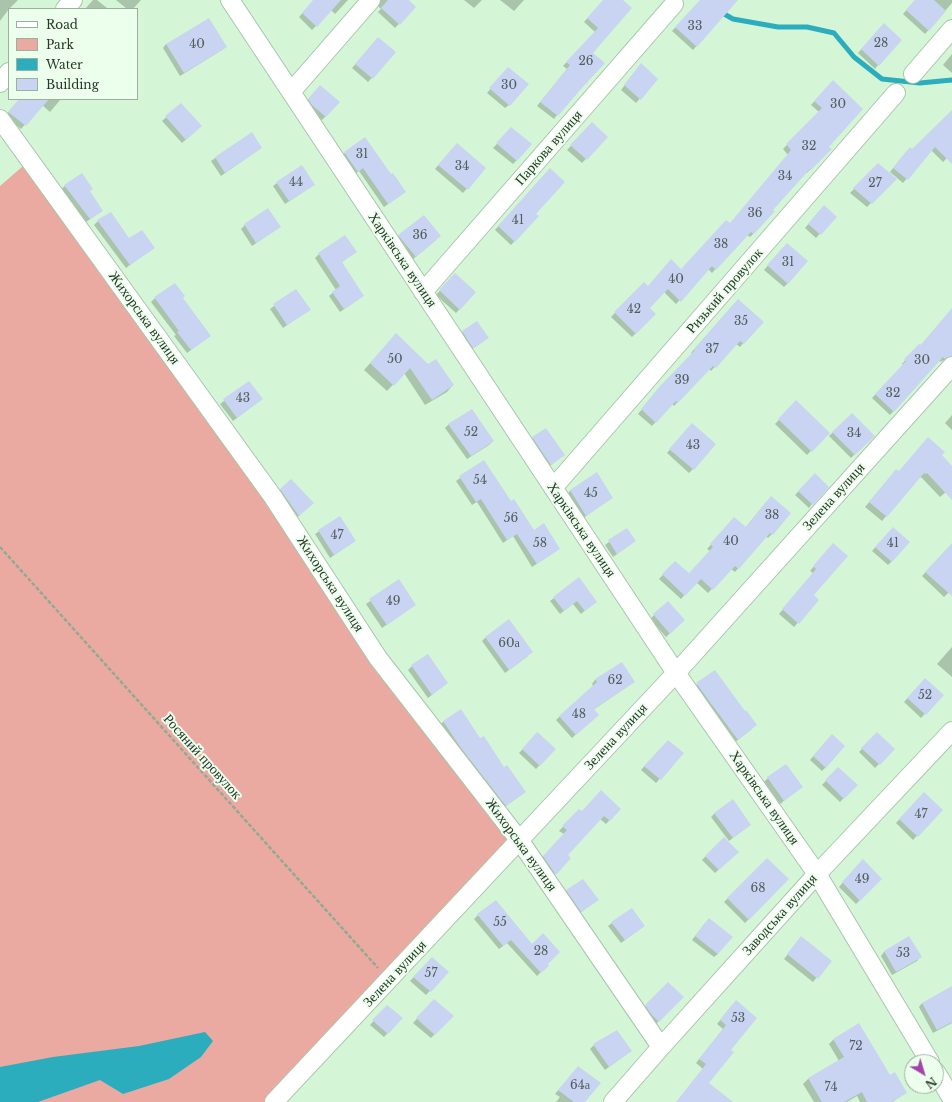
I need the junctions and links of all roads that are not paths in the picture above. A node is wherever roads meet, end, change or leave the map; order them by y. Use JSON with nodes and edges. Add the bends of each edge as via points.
{"nodes":[{"id":1,"x":73,"y":0,"type":"edge"},
{"id":2,"x":230,"y":0,"type":"edge"},
{"id":3,"x":371,"y":0,"type":"edge"},
{"id":4,"x":674,"y":4,"type":"dead end"},
{"id":5,"x":66,"y":8,"type":"edge"},
{"id":6,"x":952,"y":29,"type":"edge"},
{"id":7,"x":8,"y":73,"type":"edge"},
{"id":8,"x":913,"y":74,"type":"dead end"},
{"id":9,"x":0,"y":83,"type":"edge"},
{"id":10,"x":291,"y":92,"type":"junction"},
{"id":11,"x":896,"y":93,"type":"dead end"},
{"id":12,"x":0,"y":119,"type":"edge"},
{"id":13,"x":423,"y":292,"type":"junction"},
{"id":14,"x":952,"y":366,"type":"edge"},
{"id":15,"x":554,"y":488,"type":"junction"},
{"id":16,"x":676,"y":673,"type":"junction"},
{"id":17,"x":952,"y":731,"type":"edge"},
{"id":18,"x":520,"y":840,"type":"junction"},
{"id":19,"x":817,"y":874,"type":"junction"},
{"id":20,"x":661,"y":1047,"type":"junction"},
{"id":21,"x":925,"y":1054,"type":"edge"},
{"id":22,"x":944,"y":1086,"type":"edge"},
{"id":23,"x":952,"y":1099,"type":"edge"},
{"id":24,"x":274,"y":1102,"type":"edge"},
{"id":25,"x":613,"y":1102,"type":"edge"}],
"edges":[{"from":1,"to":5,"type":"street"},
{"from":2,"to":10,"type":"street","name":"Харківська вулиця"},
{"from":3,"to":10,"type":"street"},
{"from":4,"to":13,"type":"street","name":"Паркова вулиця"},
{"from":6,"to":8,"type":"street"},
{"from":7,"to":9,"type":"street"},
{"from":10,"to":13,"type":"street","name":"Харківська вулиця"},
{"from":11,"to":15,"type":"street","name":"Ризький провулок"},
{"from":12,"to":18,"type":"street","name":"Жихорська вулиця","via":[[273,497],[378,658]]},
{"from":13,"to":15,"type":"street","name":"Харківська вулиця"},
{"from":14,"to":16,"type":"street","name":"Зелена вулиця"},
{"from":15,"to":16,"type":"street","name":"Харківська вулиця"},
{"from":16,"to":18,"type":"street","name":"Зелена вулиця"},
{"from":16,"to":19,"type":"street","name":"Харківська вулиця"},
{"from":17,"to":19,"type":"street","name":"Заводська вулиця"},
{"from":18,"to":20,"type":"street","name":"Жихорська вулиця"},
{"from":18,"to":24,"type":"street","name":"Зелена вулиця"},
{"from":19,"to":20,"type":"street","name":"Заводська вулиця"},
{"from":19,"to":21,"type":"street","name":"Харківська вулиця"},
{"from":20,"to":25,"type":"street","name":"Заводська вулиця"},
{"from":22,"to":23,"type":"street"}]}
